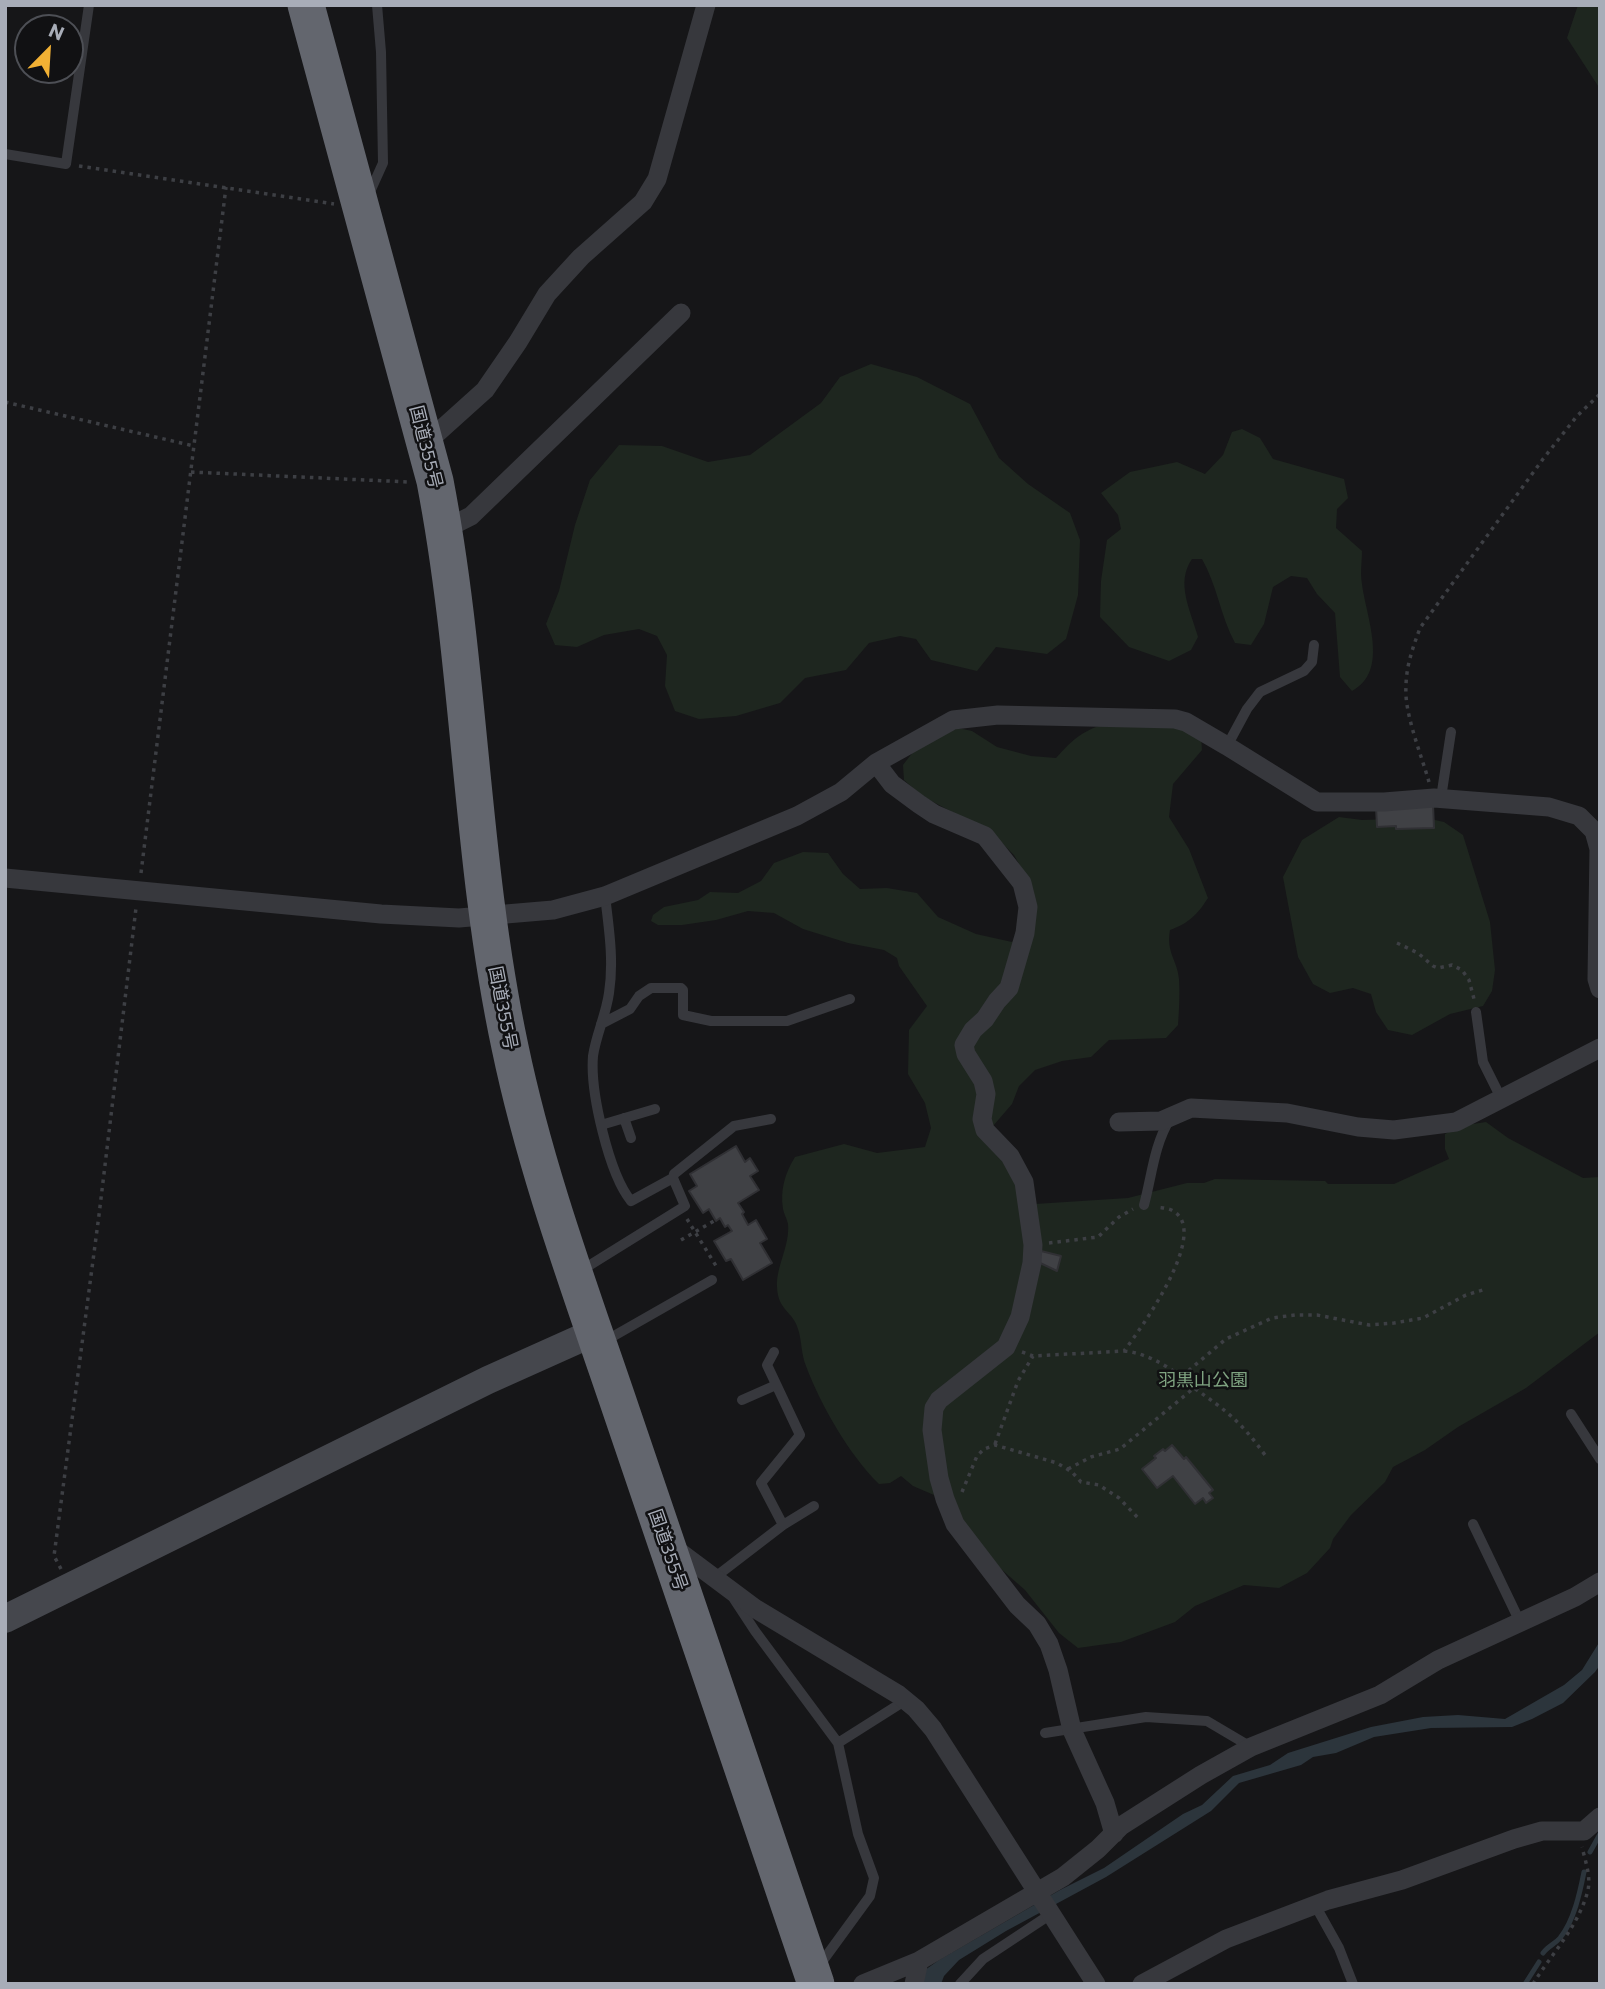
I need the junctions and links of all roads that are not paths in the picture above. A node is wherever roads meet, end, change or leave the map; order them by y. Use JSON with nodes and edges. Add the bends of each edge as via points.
{"nodes":[{"id":1,"x":89,"y":5,"type":"edge"},
{"id":2,"x":306,"y":5,"type":"edge"},
{"id":3,"x":377,"y":5,"type":"edge"},
{"id":4,"x":706,"y":5,"type":"edge"},
{"id":5,"x":5,"y":154,"type":"edge"},
{"id":6,"x":362,"y":209,"type":"junction"},
{"id":7,"x":681,"y":313,"type":"dead end"},
{"id":8,"x":425,"y":444,"type":"junction"},
{"id":9,"x":444,"y":529,"type":"junction"},
{"id":10,"x":1314,"y":645,"type":"dead end"},
{"id":11,"x":1451,"y":732,"type":"dead end"},
{"id":12,"x":1227,"y":746,"type":"junction"},
{"id":13,"x":876,"y":763,"type":"junction"},
{"id":14,"x":1438,"y":798,"type":"junction"},
{"id":15,"x":5,"y":878,"type":"edge"},
{"id":16,"x":605,"y":896,"type":"junction"},
{"id":17,"x":486,"y":917,"type":"junction"},
{"id":18,"x":1600,"y":989,"type":"edge"},
{"id":19,"x":850,"y":999,"type":"dead end"},
{"id":20,"x":1476,"y":1012,"type":"road end"},
{"id":21,"x":601,"y":1024,"type":"junction"},
{"id":22,"x":1600,"y":1048,"type":"edge"},
{"id":23,"x":1502,"y":1100,"type":"junction"},
{"id":24,"x":655,"y":1109,"type":"dead end"},
{"id":25,"x":624,"y":1118,"type":"junction"},
{"id":26,"x":1170,"y":1118,"type":"junction"},
{"id":27,"x":771,"y":1119,"type":"dead end"},
{"id":28,"x":1119,"y":1122,"type":"dead end"},
{"id":29,"x":601,"y":1125,"type":"junction"},
{"id":30,"x":631,"y":1138,"type":"dead end"},
{"id":31,"x":673,"y":1178,"type":"junction"},
{"id":32,"x":1144,"y":1205,"type":"road end"},
{"id":33,"x":576,"y":1274,"type":"junction"},
{"id":34,"x":712,"y":1280,"type":"road end"},
{"id":35,"x":597,"y":1338,"type":"junction"},
{"id":36,"x":774,"y":1352,"type":"dead end"},
{"id":37,"x":776,"y":1385,"type":"junction"},
{"id":38,"x":742,"y":1400,"type":"dead end"},
{"id":39,"x":1571,"y":1414,"type":"dead end"},
{"id":40,"x":1600,"y":1459,"type":"edge"},
{"id":41,"x":814,"y":1506,"type":"dead end"},
{"id":42,"x":1473,"y":1524,"type":"dead end"},
{"id":43,"x":783,"y":1525,"type":"junction"},
{"id":44,"x":668,"y":1550,"type":"junction"},
{"id":45,"x":1600,"y":1582,"type":"edge"},
{"id":46,"x":721,"y":1584,"type":"junction"},
{"id":47,"x":5,"y":1619,"type":"edge"},
{"id":48,"x":1520,"y":1622,"type":"junction"},
{"id":49,"x":906,"y":1700,"type":"junction"},
{"id":50,"x":1072,"y":1730,"type":"junction"},
{"id":51,"x":1045,"y":1733,"type":"dead end"},
{"id":52,"x":838,"y":1743,"type":"junction"},
{"id":53,"x":1251,"y":1747,"type":"junction"},
{"id":54,"x":1600,"y":1817,"type":"edge"},
{"id":55,"x":1114,"y":1834,"type":"junction"},
{"id":56,"x":1043,"y":1903,"type":"junction"},
{"id":57,"x":1315,"y":1905,"type":"junction"},
{"id":58,"x":919,"y":1961,"type":"junction"},
{"id":59,"x":814,"y":1979,"type":"edge"},
{"id":60,"x":863,"y":1984,"type":"edge"},
{"id":61,"x":914,"y":1984,"type":"edge"},
{"id":62,"x":960,"y":1984,"type":"edge"},
{"id":63,"x":1096,"y":1984,"type":"edge"},
{"id":64,"x":1142,"y":1984,"type":"edge"},
{"id":65,"x":1353,"y":1984,"type":"edge"}],
"edges":[{"from":1,"to":5,"type":"lane","via":[[66,164]]},
{"from":2,"to":6,"type":"highway","name":"国道355号"},
{"from":3,"to":6,"type":"lane","via":[[383,163]]},
{"from":4,"to":8,"type":"street","via":[[657,179],[643,202],[547,294],[485,390]]},
{"from":6,"to":8,"type":"highway","name":"国道355号"},
{"from":7,"to":9,"type":"street","via":[[471,516]]},
{"from":8,"to":9,"type":"highway","name":"国道355号"},
{"from":9,"to":17,"type":"highway","name":"国道355号"},
{"from":10,"to":12,"type":"lane","via":[[1312,662],[1304,671],[1260,692]]},
{"from":11,"to":14,"type":"lane"},
{"from":12,"to":13,"type":"street","via":[[1175,719],[998,715],[953,720]]},
{"from":12,"to":14,"type":"street","via":[[1317,802]]},
{"from":13,"to":16,"type":"street","via":[[841,792],[797,816]]},
{"from":13,"to":50,"type":"street","via":[[891,784],[919,804],[985,836],[1026,893],[1027,922],[1011,983],[964,1045],[984,1081],[985,1130],[1010,1156],[1024,1182],[1032,1263],[1020,1317],[1006,1347],[947,1392],[934,1408],[932,1430],[939,1478],[955,1524],[1049,1644]]},
{"from":14,"to":18,"type":"street","via":[[1549,807],[1579,816],[1594,831],[1599,849]]},
{"from":15,"to":17,"type":"street","via":[[381,914]]},
{"from":16,"to":17,"type":"street","via":[[553,911]]},
{"from":16,"to":21,"type":"lane","via":[[611,970]]},
{"from":17,"to":33,"type":"highway","name":"国道355号","via":[[535,1153]]},
{"from":19,"to":21,"type":"lane","via":[[787,1021],[711,1021],[683,1015],[681,988],[651,988],[630,1009]]},
{"from":20,"to":23,"type":"lane","via":[[1483,1062]]},
{"from":21,"to":29,"type":"lane","via":[[592,1078]]},
{"from":22,"to":23,"type":"street"},
{"from":23,"to":26,"type":"street","via":[[1456,1122],[1394,1130],[1287,1113],[1219,1109],[1191,1108]]},
{"from":24,"to":25,"type":"lane"},
{"from":25,"to":29,"type":"lane"},
{"from":25,"to":30,"type":"lane"},
{"from":26,"to":28,"type":"street"},
{"from":26,"to":32,"type":"lane","via":[[1152,1162]]},
{"from":27,"to":31,"type":"lane","via":[[734,1126]]},
{"from":29,"to":31,"type":"lane","via":[[623,1191],[631,1201]]},
{"from":31,"to":33,"type":"lane","via":[[685,1206]]},
{"from":33,"to":35,"type":"highway","name":"国道355号"},
{"from":34,"to":35,"type":"lane"},
{"from":35,"to":44,"type":"highway","name":"国道355号"},
{"from":35,"to":47,"type":"street","via":[[488,1380]]},
{"from":36,"to":37,"type":"lane","via":[[767,1366]]},
{"from":37,"to":38,"type":"lane"},
{"from":37,"to":43,"type":"lane","via":[[800,1435],[761,1483]]},
{"from":39,"to":40,"type":"lane"},
{"from":41,"to":43,"type":"lane"},
{"from":42,"to":48,"type":"lane"},
{"from":43,"to":46,"type":"lane"},
{"from":44,"to":46,"type":"street","via":[[681,1553]]},
{"from":44,"to":59,"type":"highway","name":"国道355号"},
{"from":45,"to":48,"type":"street"},
{"from":46,"to":49,"type":"street"},
{"from":46,"to":52,"type":"lane"},
{"from":48,"to":53,"type":"street","via":[[1438,1660],[1380,1695]]},
{"from":49,"to":52,"type":"lane"},
{"from":49,"to":56,"type":"street","via":[[933,1729]]},
{"from":50,"to":51,"type":"lane"},
{"from":50,"to":53,"type":"lane","via":[[1146,1717],[1207,1721]]},
{"from":50,"to":55,"type":"street"},
{"from":52,"to":59,"type":"lane","via":[[858,1834],[874,1878],[870,1896]]},
{"from":53,"to":55,"type":"street","via":[[1189,1782]]},
{"from":54,"to":57,"type":"street","via":[[1584,1831],[1542,1831]]},
{"from":55,"to":56,"type":"street","via":[[1063,1877]]},
{"from":56,"to":58,"type":"street"},
{"from":56,"to":62,"type":"lane"},
{"from":56,"to":63,"type":"street"},
{"from":57,"to":64,"type":"street","via":[[1226,1939]]},
{"from":57,"to":65,"type":"lane"},
{"from":58,"to":60,"type":"street"},
{"from":58,"to":61,"type":"street"}]}
